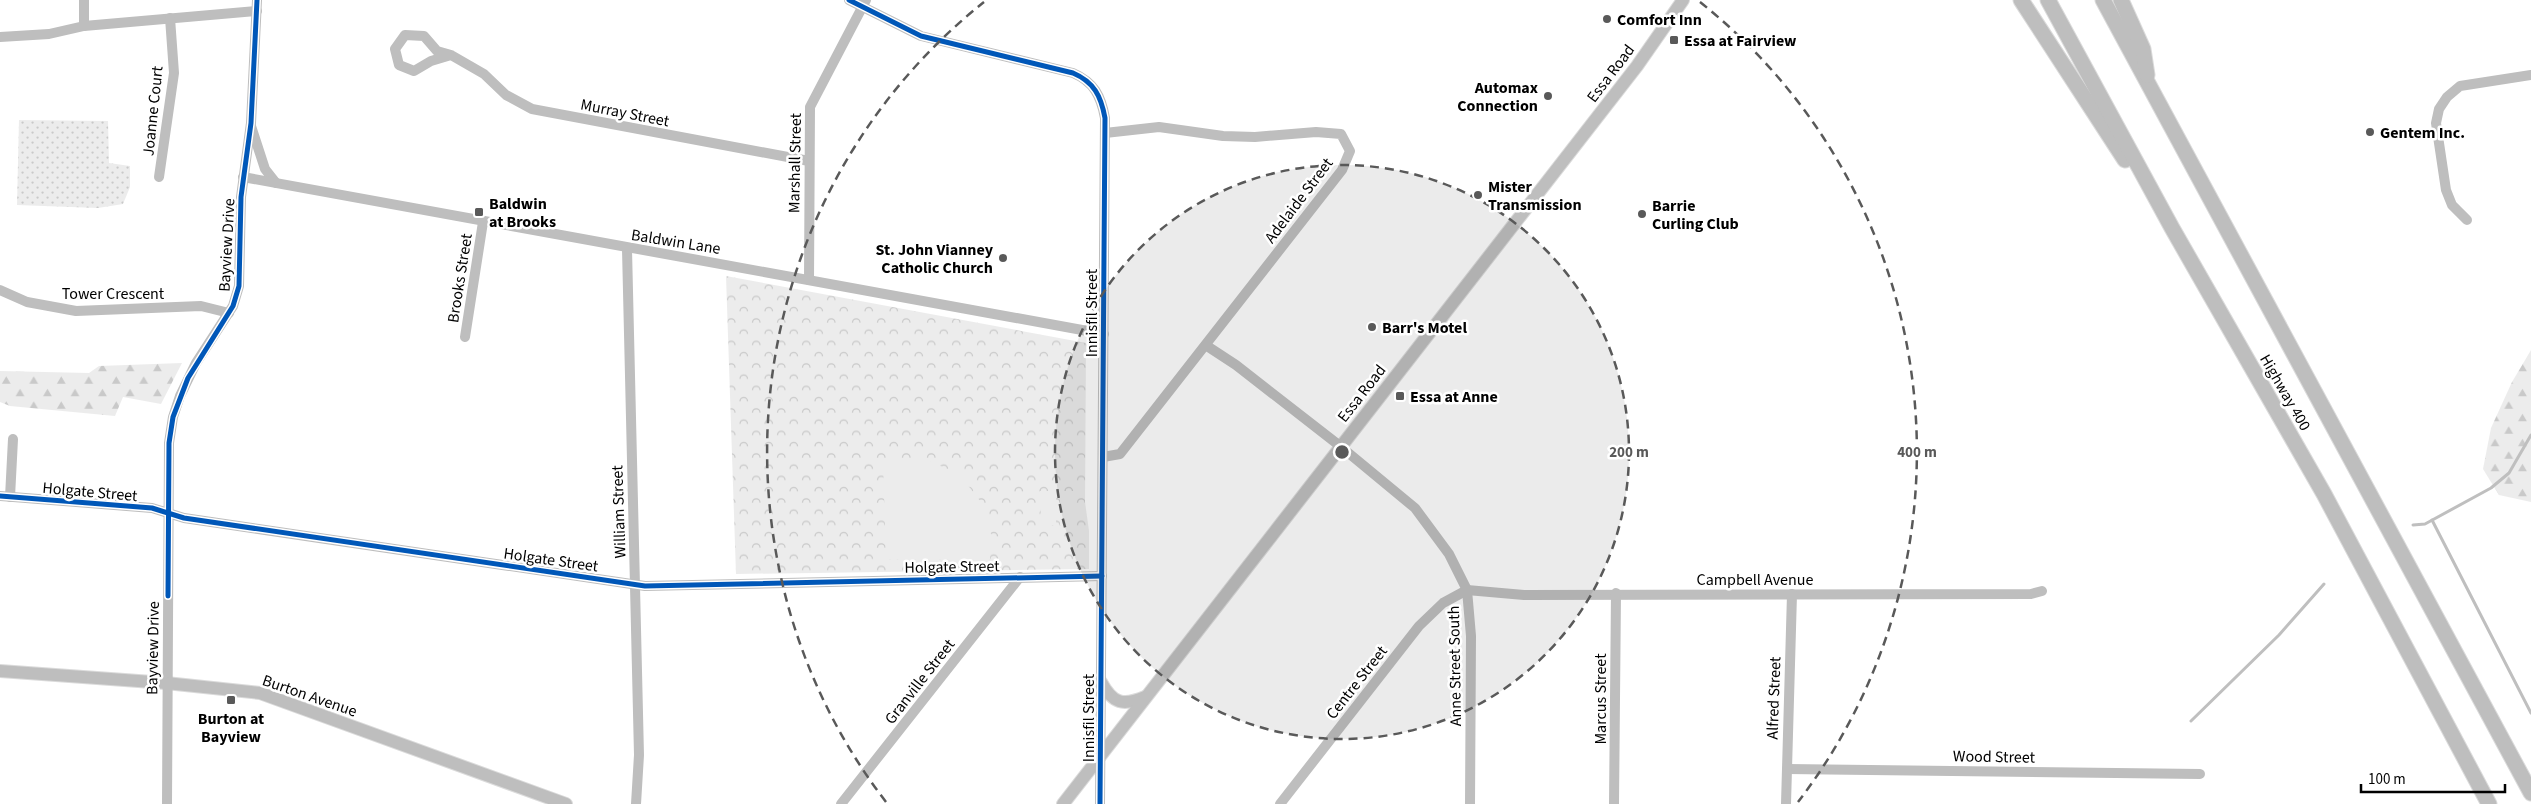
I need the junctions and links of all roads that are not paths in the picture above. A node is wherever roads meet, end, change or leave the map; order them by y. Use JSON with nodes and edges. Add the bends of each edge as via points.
{"nodes":[{"id":1,"x":84,"y":0,"type":"edge"},
{"id":2,"x":849,"y":0,"type":"edge"},
{"id":3,"x":1683,"y":0,"type":"edge"},
{"id":4,"x":2021,"y":0,"type":"edge"},
{"id":5,"x":2048,"y":0,"type":"edge"},
{"id":6,"x":2103,"y":0,"type":"edge"},
{"id":7,"x":2121,"y":0,"type":"edge"},
{"id":8,"x":864,"y":3,"type":"edge"},
{"id":9,"x":257,"y":5,"type":"edge"},
{"id":10,"x":170,"y":18,"type":"junction"},
{"id":11,"x":84,"y":26,"type":"junction"},
{"id":12,"x":0,"y":37,"type":"edge"},
{"id":13,"x":451,"y":55,"type":"junction"},
{"id":14,"x":2531,"y":75,"type":"edge"},
{"id":15,"x":2148,"y":84,"type":"junction"},
{"id":16,"x":250,"y":123,"type":"junction"},
{"id":17,"x":1104,"y":133,"type":"junction"},
{"id":18,"x":809,"y":161,"type":"junction"},
{"id":19,"x":159,"y":177,"type":"dead end"},
{"id":20,"x":243,"y":177,"type":"junction"},
{"id":21,"x":276,"y":183,"type":"junction"},
{"id":22,"x":2467,"y":220,"type":"dead end"},
{"id":23,"x":483,"y":222,"type":"junction"},
{"id":24,"x":2172,"y":228,"type":"junction"},
{"id":25,"x":627,"y":248,"type":"junction"},
{"id":26,"x":808,"y":280,"type":"junction"},
{"id":27,"x":0,"y":290,"type":"edge"},
{"id":28,"x":229,"y":313,"type":"junction"},
{"id":29,"x":1104,"y":334,"type":"junction"},
{"id":30,"x":465,"y":337,"type":"dead end"},
{"id":31,"x":1207,"y":346,"type":"junction"},
{"id":32,"x":13,"y":438,"type":"dead end"},
{"id":33,"x":1340,"y":446,"type":"junction"},
{"id":34,"x":1103,"y":457,"type":"junction"},
{"id":35,"x":5,"y":496,"type":"edge"},
{"id":36,"x":168,"y":513,"type":"junction"},
{"id":37,"x":1102,"y":576,"type":"junction"},
{"id":38,"x":1020,"y":578,"type":"junction"},
{"id":39,"x":634,"y":584,"type":"junction"},
{"id":40,"x":1466,"y":590,"type":"junction"},
{"id":41,"x":2042,"y":591,"type":"dead end"},
{"id":42,"x":1616,"y":593,"type":"junction"},
{"id":43,"x":1792,"y":594,"type":"junction"},
{"id":44,"x":0,"y":671,"type":"edge"},
{"id":45,"x":1101,"y":682,"type":"junction"},
{"id":46,"x":166,"y":683,"type":"junction"},
{"id":47,"x":1148,"y":696,"type":"junction"},
{"id":48,"x":1100,"y":757,"type":"junction"},
{"id":49,"x":1787,"y":768,"type":"junction"},
{"id":50,"x":2200,"y":774,"type":"dead end"},
{"id":51,"x":2531,"y":792,"type":"edge"},
{"id":52,"x":167,"y":804,"type":"edge"},
{"id":53,"x":566,"y":804,"type":"edge"},
{"id":54,"x":636,"y":804,"type":"edge"},
{"id":55,"x":841,"y":804,"type":"edge"},
{"id":56,"x":1063,"y":804,"type":"edge"},
{"id":57,"x":1100,"y":804,"type":"edge"},
{"id":58,"x":1280,"y":804,"type":"edge"},
{"id":59,"x":1470,"y":804,"type":"edge"},
{"id":60,"x":1614,"y":804,"type":"edge"},
{"id":61,"x":1786,"y":804,"type":"edge"},
{"id":62,"x":2489,"y":804,"type":"edge"}],
"edges":[{"from":1,"to":11,"type":"street"},
{"from":2,"to":8,"type":"street","name":"Innisfil Street"},
{"from":3,"to":33,"type":"main road","name":"Essa Road","via":[[1637,66]]},
{"from":4,"to":24,"type":"highway"},
{"from":5,"to":24,"type":"highway","name":"Highway 400"},
{"from":6,"to":15,"type":"highway","name":"Highway 400"},
{"from":7,"to":15,"type":"highway","via":[[2143,49]]},
{"from":8,"to":17,"type":"street","name":"Innisfil Street","via":[[921,36],[1083,77],[1100,97],[1105,118]]},
{"from":8,"to":18,"type":"street","name":"Marshall Street","via":[[811,103]]},
{"from":9,"to":10,"type":"street"},
{"from":9,"to":16,"type":"street","name":"Bayview Drive"},
{"from":10,"to":11,"type":"street"},
{"from":10,"to":19,"type":"street","name":"Joanne Court","via":[[174,73]]},
{"from":11,"to":12,"type":"street","via":[[49,34]]},
{"from":13,"to":13,"type":"street","name":"Murray Street","via":[[437,51],[424,36],[405,36],[395,49],[399,65],[414,71]]},
{"from":13,"to":18,"type":"street","name":"Murray Street","via":[[484,74],[506,95],[532,109]]},
{"from":14,"to":22,"type":"street","via":[[2460,86],[2439,109],[2436,123],[2446,190],[2452,204]]},
{"from":15,"to":51,"type":"highway","name":"Highway 400"},
{"from":16,"to":20,"type":"street","name":"Bayview Drive"},
{"from":16,"to":21,"type":"street","via":[[265,169]]},
{"from":17,"to":29,"type":"street","name":"Innisfil Street"},
{"from":17,"to":31,"type":"street","name":"Adelaide Street","via":[[1159,127],[1223,136],[1316,132],[1341,134],[1350,151],[1342,170],[1220,324]]},
{"from":18,"to":26,"type":"street","name":"Marshall Street"},
{"from":20,"to":21,"type":"street","name":"Baldwin Lane"},
{"from":20,"to":28,"type":"street","name":"Bayview Drive","via":[[239,286]]},
{"from":21,"to":23,"type":"street","name":"Baldwin Lane"},
{"from":23,"to":25,"type":"street","name":"Baldwin Lane"},
{"from":23,"to":30,"type":"street","name":"Brooks Street"},
{"from":24,"to":62,"type":"highway","name":"Highway 400","via":[[2324,494]]},
{"from":25,"to":26,"type":"street","name":"Baldwin Lane"},
{"from":25,"to":39,"type":"street","name":"William Street"},
{"from":26,"to":29,"type":"street","name":"Baldwin Lane"},
{"from":27,"to":28,"type":"street","name":"Tower Crescent","via":[[27,302],[76,312],[201,306]]},
{"from":28,"to":36,"type":"street","name":"Bayview Drive","via":[[196,363],[173,418],[169,443]]},
{"from":29,"to":34,"type":"street","name":"Innisfil Street"},
{"from":31,"to":33,"type":"street","name":"Anne Street South"},
{"from":31,"to":34,"type":"street","name":"Adelaide Street","via":[[1120,454]]},
{"from":32,"to":35,"type":"street"},
{"from":33,"to":40,"type":"street","name":"Anne Street South","via":[[1415,508],[1449,554]]},
{"from":33,"to":47,"type":"main road","name":"Essa Road"},
{"from":34,"to":37,"type":"street","name":"Innisfil Street"},
{"from":35,"to":36,"type":"street","name":"Holgate Street","via":[[152,508]]},
{"from":36,"to":39,"type":"street","name":"Holgate Street","via":[[184,518]]},
{"from":36,"to":46,"type":"street","name":"Bayview Drive"},
{"from":37,"to":38,"type":"street","name":"Holgate Street"},
{"from":37,"to":45,"type":"street","name":"Innisfil Street"},
{"from":38,"to":39,"type":"street","name":"Holgate Street"},
{"from":38,"to":55,"type":"street","name":"Granville Street"},
{"from":39,"to":54,"type":"street","name":"William Street","via":[[639,774]]},
{"from":40,"to":42,"type":"street","name":"Campbell Avenue","via":[[1524,595]]},
{"from":40,"to":58,"type":"street","name":"Centre Street","via":[[1443,602],[1419,626]]},
{"from":40,"to":59,"type":"street","name":"Anne Street South","via":[[1471,636]]},
{"from":41,"to":43,"type":"street","name":"Campbell Avenue","via":[[2031,594]]},
{"from":42,"to":43,"type":"street","name":"Campbell Avenue"},
{"from":42,"to":60,"type":"street","name":"Marcus Street"},
{"from":43,"to":49,"type":"street","name":"Alfred Street"},
{"from":44,"to":46,"type":"main road","name":"Burton Avenue"},
{"from":45,"to":47,"type":"main road","via":[[1108,694],[1121,702],[1130,703]]},
{"from":45,"to":48,"type":"street","name":"Innisfil Street"},
{"from":46,"to":52,"type":"street","name":"Bayview Drive"},
{"from":46,"to":53,"type":"main road","name":"Burton Avenue","via":[[260,693]]},
{"from":47,"to":48,"type":"main road","name":"Essa Road"},
{"from":48,"to":56,"type":"main road","name":"Essa Road"},
{"from":48,"to":57,"type":"street","name":"Innisfil Street"},
{"from":49,"to":50,"type":"street","name":"Wood Street"},
{"from":49,"to":61,"type":"street","name":"Alfred Street"}]}
